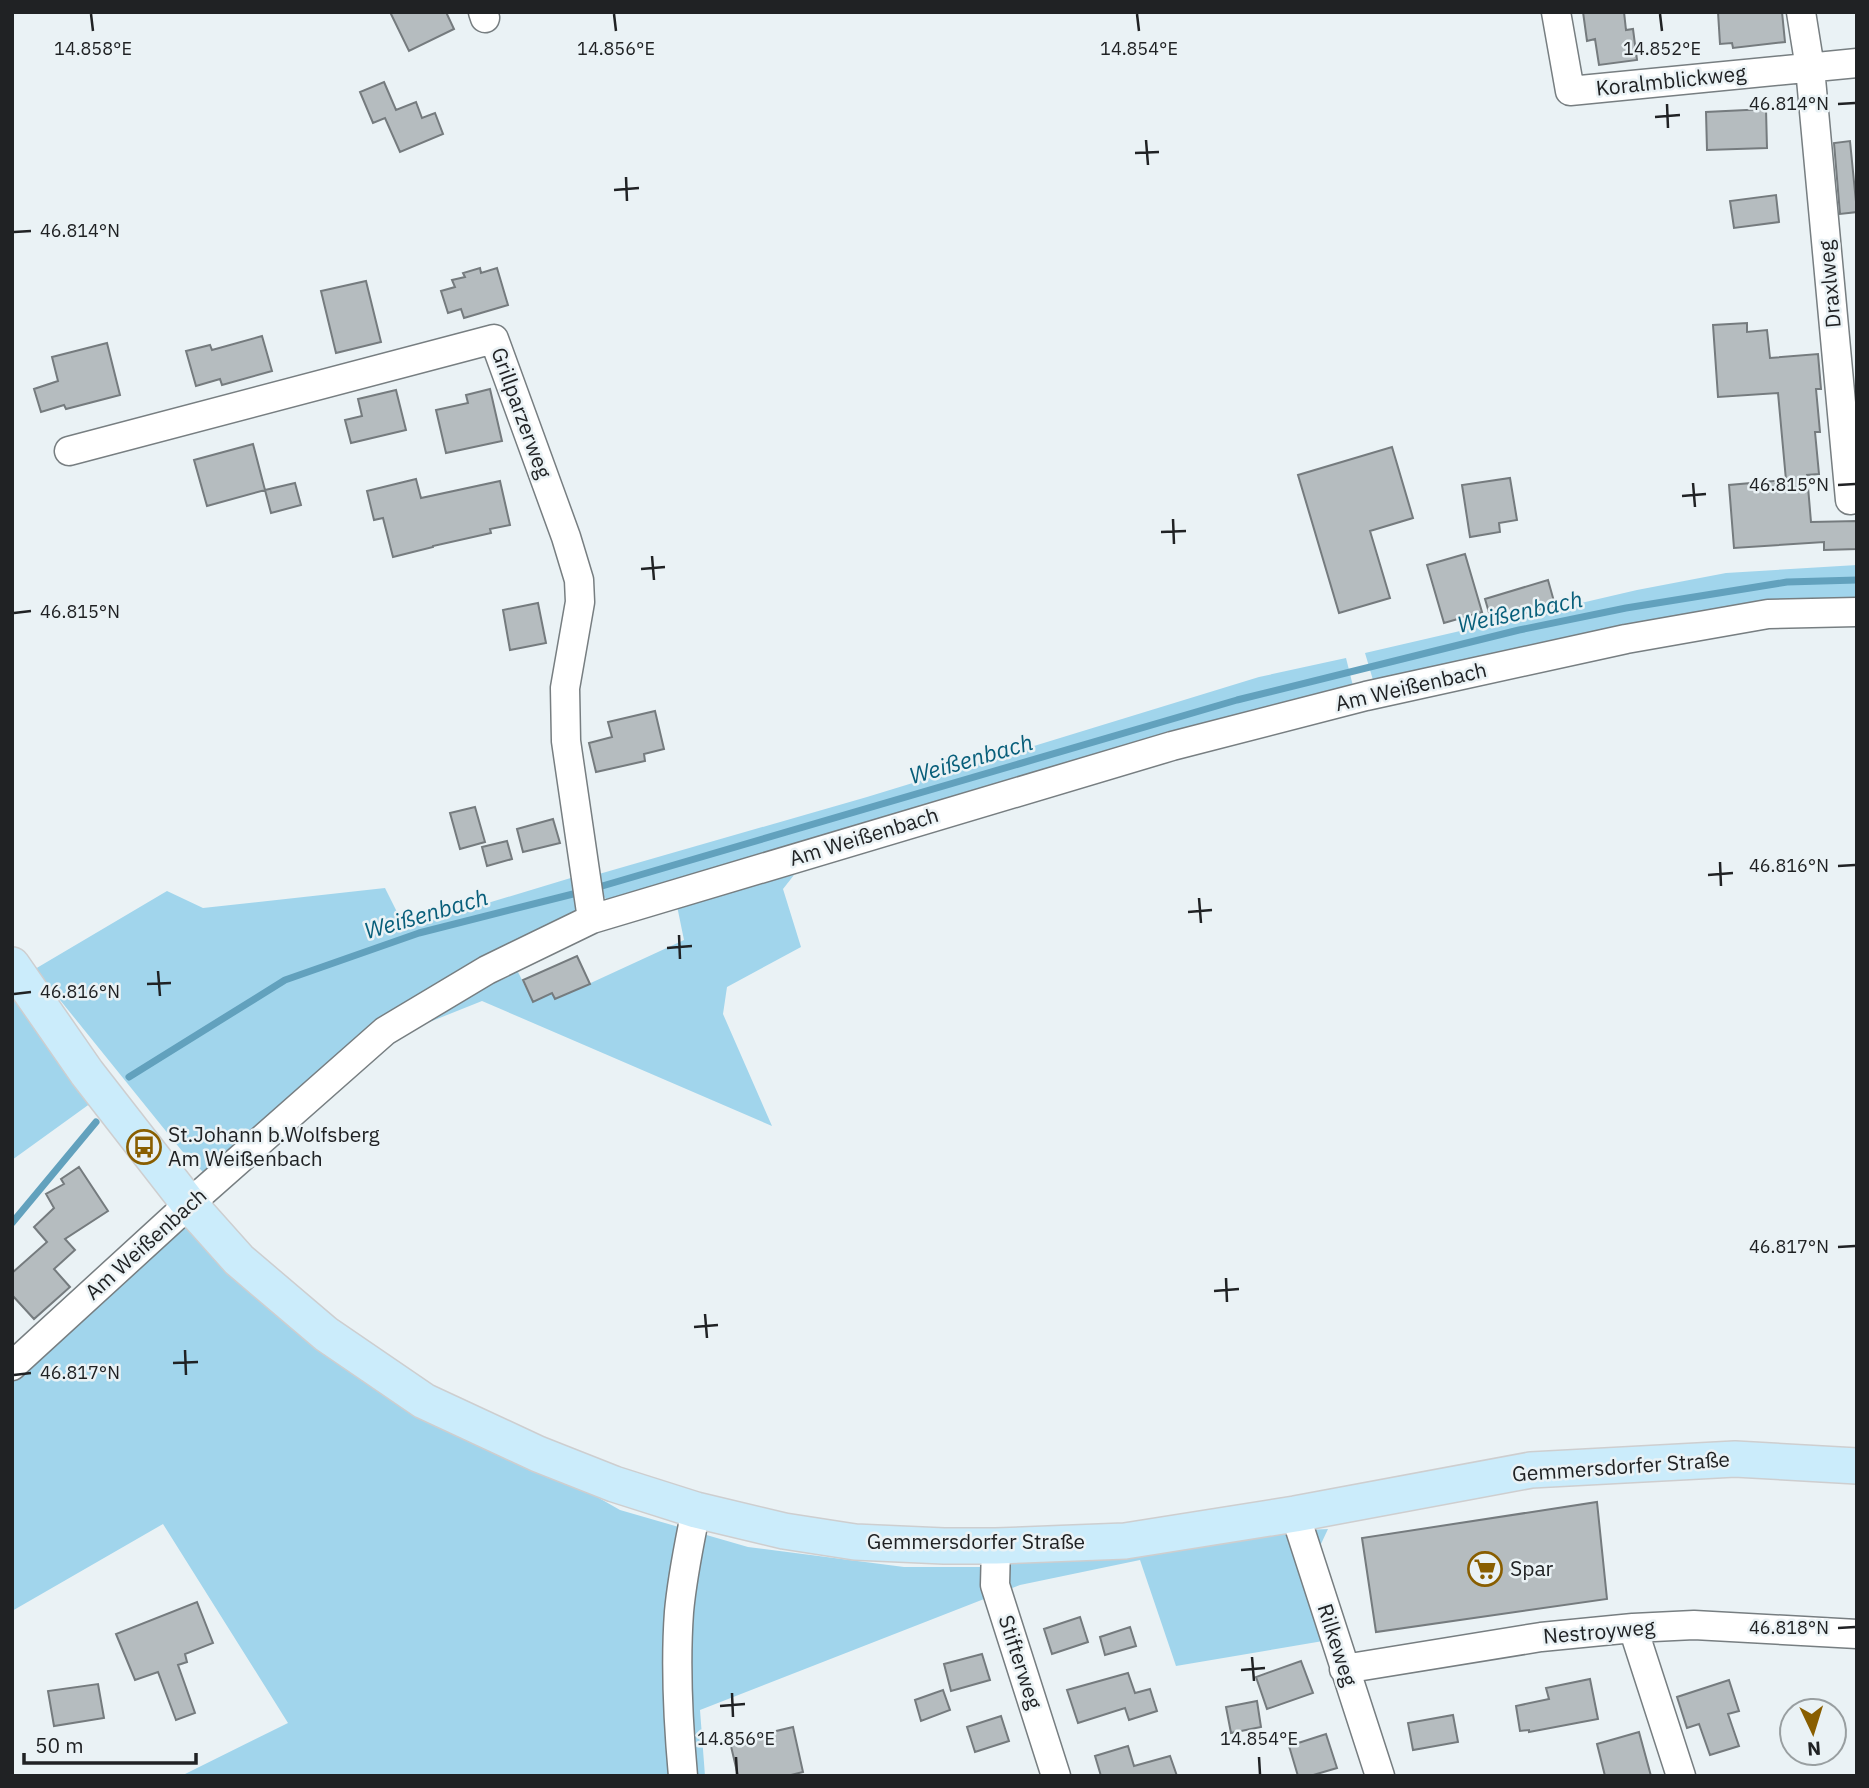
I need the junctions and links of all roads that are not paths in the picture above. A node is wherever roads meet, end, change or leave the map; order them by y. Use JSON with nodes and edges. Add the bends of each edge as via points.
{"nodes":[{"id":1,"x":1556,"y":12,"type":"edge"},
{"id":2,"x":1801,"y":12,"type":"edge"},
{"id":3,"x":1857,"y":62,"type":"edge"},
{"id":4,"x":1810,"y":68,"type":"junction"},
{"id":5,"x":69,"y":451,"type":"dead end"},
{"id":6,"x":1850,"y":500,"type":"dead end"},
{"id":7,"x":1857,"y":612,"type":"edge"},
{"id":8,"x":591,"y":915,"type":"junction"},
{"id":9,"x":12,"y":965,"type":"edge"},
{"id":10,"x":189,"y":1204,"type":"junction"},
{"id":11,"x":12,"y":1366,"type":"edge"},
{"id":12,"x":1857,"y":1466,"type":"edge"},
{"id":13,"x":696,"y":1510,"type":"junction"},
{"id":14,"x":1294,"y":1514,"type":"junction"},
{"id":15,"x":996,"y":1546,"type":"junction"},
{"id":16,"x":1633,"y":1628,"type":"junction"},
{"id":17,"x":1857,"y":1634,"type":"edge"},
{"id":18,"x":1344,"y":1668,"type":"junction"},
{"id":19,"x":683,"y":1776,"type":"edge"},
{"id":20,"x":1056,"y":1776,"type":"edge"},
{"id":21,"x":1380,"y":1776,"type":"edge"},
{"id":22,"x":1681,"y":1776,"type":"edge"}],
"edges":[{"from":1,"to":4,"type":"street","name":"Koralmblickweg","via":[[1570,91]]},
{"from":2,"to":4,"type":"street"},
{"from":3,"to":4,"type":"street","name":"Koralmblickweg"},
{"from":4,"to":6,"type":"street","name":"Draxlweg"},
{"from":5,"to":8,"type":"street","name":"Grillparzerweg","via":[[494,339],[579,580],[580,602],[565,688],[566,741]]},
{"from":7,"to":8,"type":"street","name":"Am Weißenbach","via":[[1755,616],[1366,696],[1172,746]]},
{"from":8,"to":10,"type":"street","name":"Am Weißenbach","via":[[386,1031]]},
{"from":9,"to":10,"type":"main road","name":"Gemmersdorfer Straße","via":[[87,1073]]},
{"from":10,"to":11,"type":"street","name":"Am Weißenbach"},
{"from":10,"to":13,"type":"main road","name":"Gemmersdorfer Straße","via":[[239,1260],[309,1320],[424,1401],[538,1454]]},
{"from":12,"to":14,"type":"main road","name":"Gemmersdorfer Straße","via":[[1735,1459],[1531,1470]]},
{"from":13,"to":15,"type":"main road","name":"Gemmersdorfer Straße","via":[[855,1542]]},
{"from":13,"to":19,"type":"street","via":[[679,1613],[677,1707]]},
{"from":14,"to":15,"type":"main road","name":"Gemmersdorfer Straße","via":[[1125,1541]]},
{"from":14,"to":18,"type":"street","name":"Rilkeweg"},
{"from":15,"to":20,"type":"street","name":"Stifterweg","via":[[995,1585]]},
{"from":16,"to":17,"type":"street","name":"Nestroyweg","via":[[1694,1625]]},
{"from":16,"to":18,"type":"street","name":"Nestroyweg","via":[[1541,1637]]},
{"from":16,"to":22,"type":"street"},
{"from":18,"to":21,"type":"street","name":"Rilkeweg"}]}
